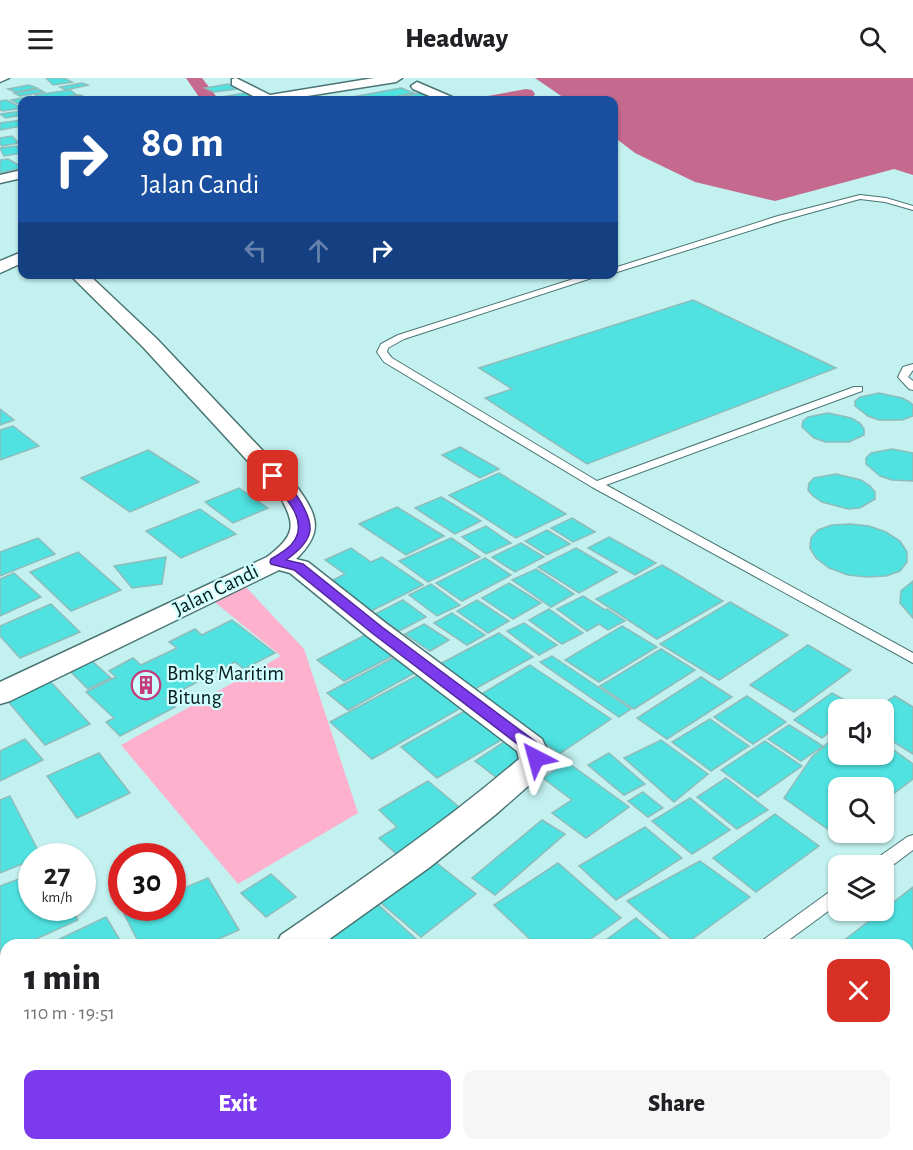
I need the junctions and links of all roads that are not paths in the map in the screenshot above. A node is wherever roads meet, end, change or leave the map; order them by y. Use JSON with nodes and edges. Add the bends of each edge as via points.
{"nodes":[{"id":1,"x":305,"y":78,"type":"edge"},
{"id":2,"x":396,"y":78,"type":"edge"},
{"id":3,"x":236,"y":81,"type":"dead end"},
{"id":4,"x":417,"y":86,"type":"dead end"},
{"id":5,"x":335,"y":95,"type":"edge"},
{"id":6,"x":259,"y":96,"type":"edge"},
{"id":7,"x":439,"y":96,"type":"edge"},
{"id":8,"x":18,"y":175,"type":"edge"},
{"id":9,"x":0,"y":179,"type":"edge"},
{"id":10,"x":913,"y":208,"type":"edge"},
{"id":11,"x":18,"y":259,"type":"edge"},
{"id":12,"x":0,"y":268,"type":"edge"},
{"id":13,"x":618,"y":270,"type":"edge"},
{"id":14,"x":82,"y":279,"type":"edge"},
{"id":15,"x":584,"y":279,"type":"edge"},
{"id":16,"x":913,"y":367,"type":"edge"},
{"id":17,"x":913,"y":387,"type":"edge"},
{"id":18,"x":858,"y":389,"type":"dead end"},
{"id":19,"x":596,"y":485,"type":"junction"},
{"id":20,"x":276,"y":562,"type":"junction"},
{"id":21,"x":913,"y":659,"type":"edge"},
{"id":22,"x":0,"y":694,"type":"edge"},
{"id":23,"x":913,"y":841,"type":"edge"},
{"id":24,"x":894,"y":855,"type":"edge"},
{"id":25,"x":828,"y":902,"type":"edge"},
{"id":26,"x":303,"y":939,"type":"edge"},
{"id":27,"x":777,"y":939,"type":"edge"}],
"edges":[{"from":1,"to":5,"type":"street"},
{"from":2,"to":5,"type":"street"},
{"from":3,"to":6,"type":"street"},
{"from":4,"to":7,"type":"street"},
{"from":8,"to":9,"type":"street"},
{"from":10,"to":13,"type":"lane","via":[[860,197]]},
{"from":11,"to":12,"type":"street"},
{"from":14,"to":20,"type":"street","name":"Jalan Candi","via":[[150,343],[289,492],[303,515],[304,528],[298,546]]},
{"from":15,"to":19,"type":"lane","via":[[411,333],[384,346],[382,352],[408,373]]},
{"from":16,"to":17,"type":"lane","via":[[903,377]]},
{"from":18,"to":19,"type":"lane"},
{"from":19,"to":21,"type":"lane"},
{"from":20,"to":22,"type":"street","name":"Jalan Candi"},
{"from":20,"to":26,"type":"street","via":[[299,567],[531,746],[536,758],[484,807]]},
{"from":23,"to":24,"type":"lane"},
{"from":25,"to":27,"type":"lane"}]}
